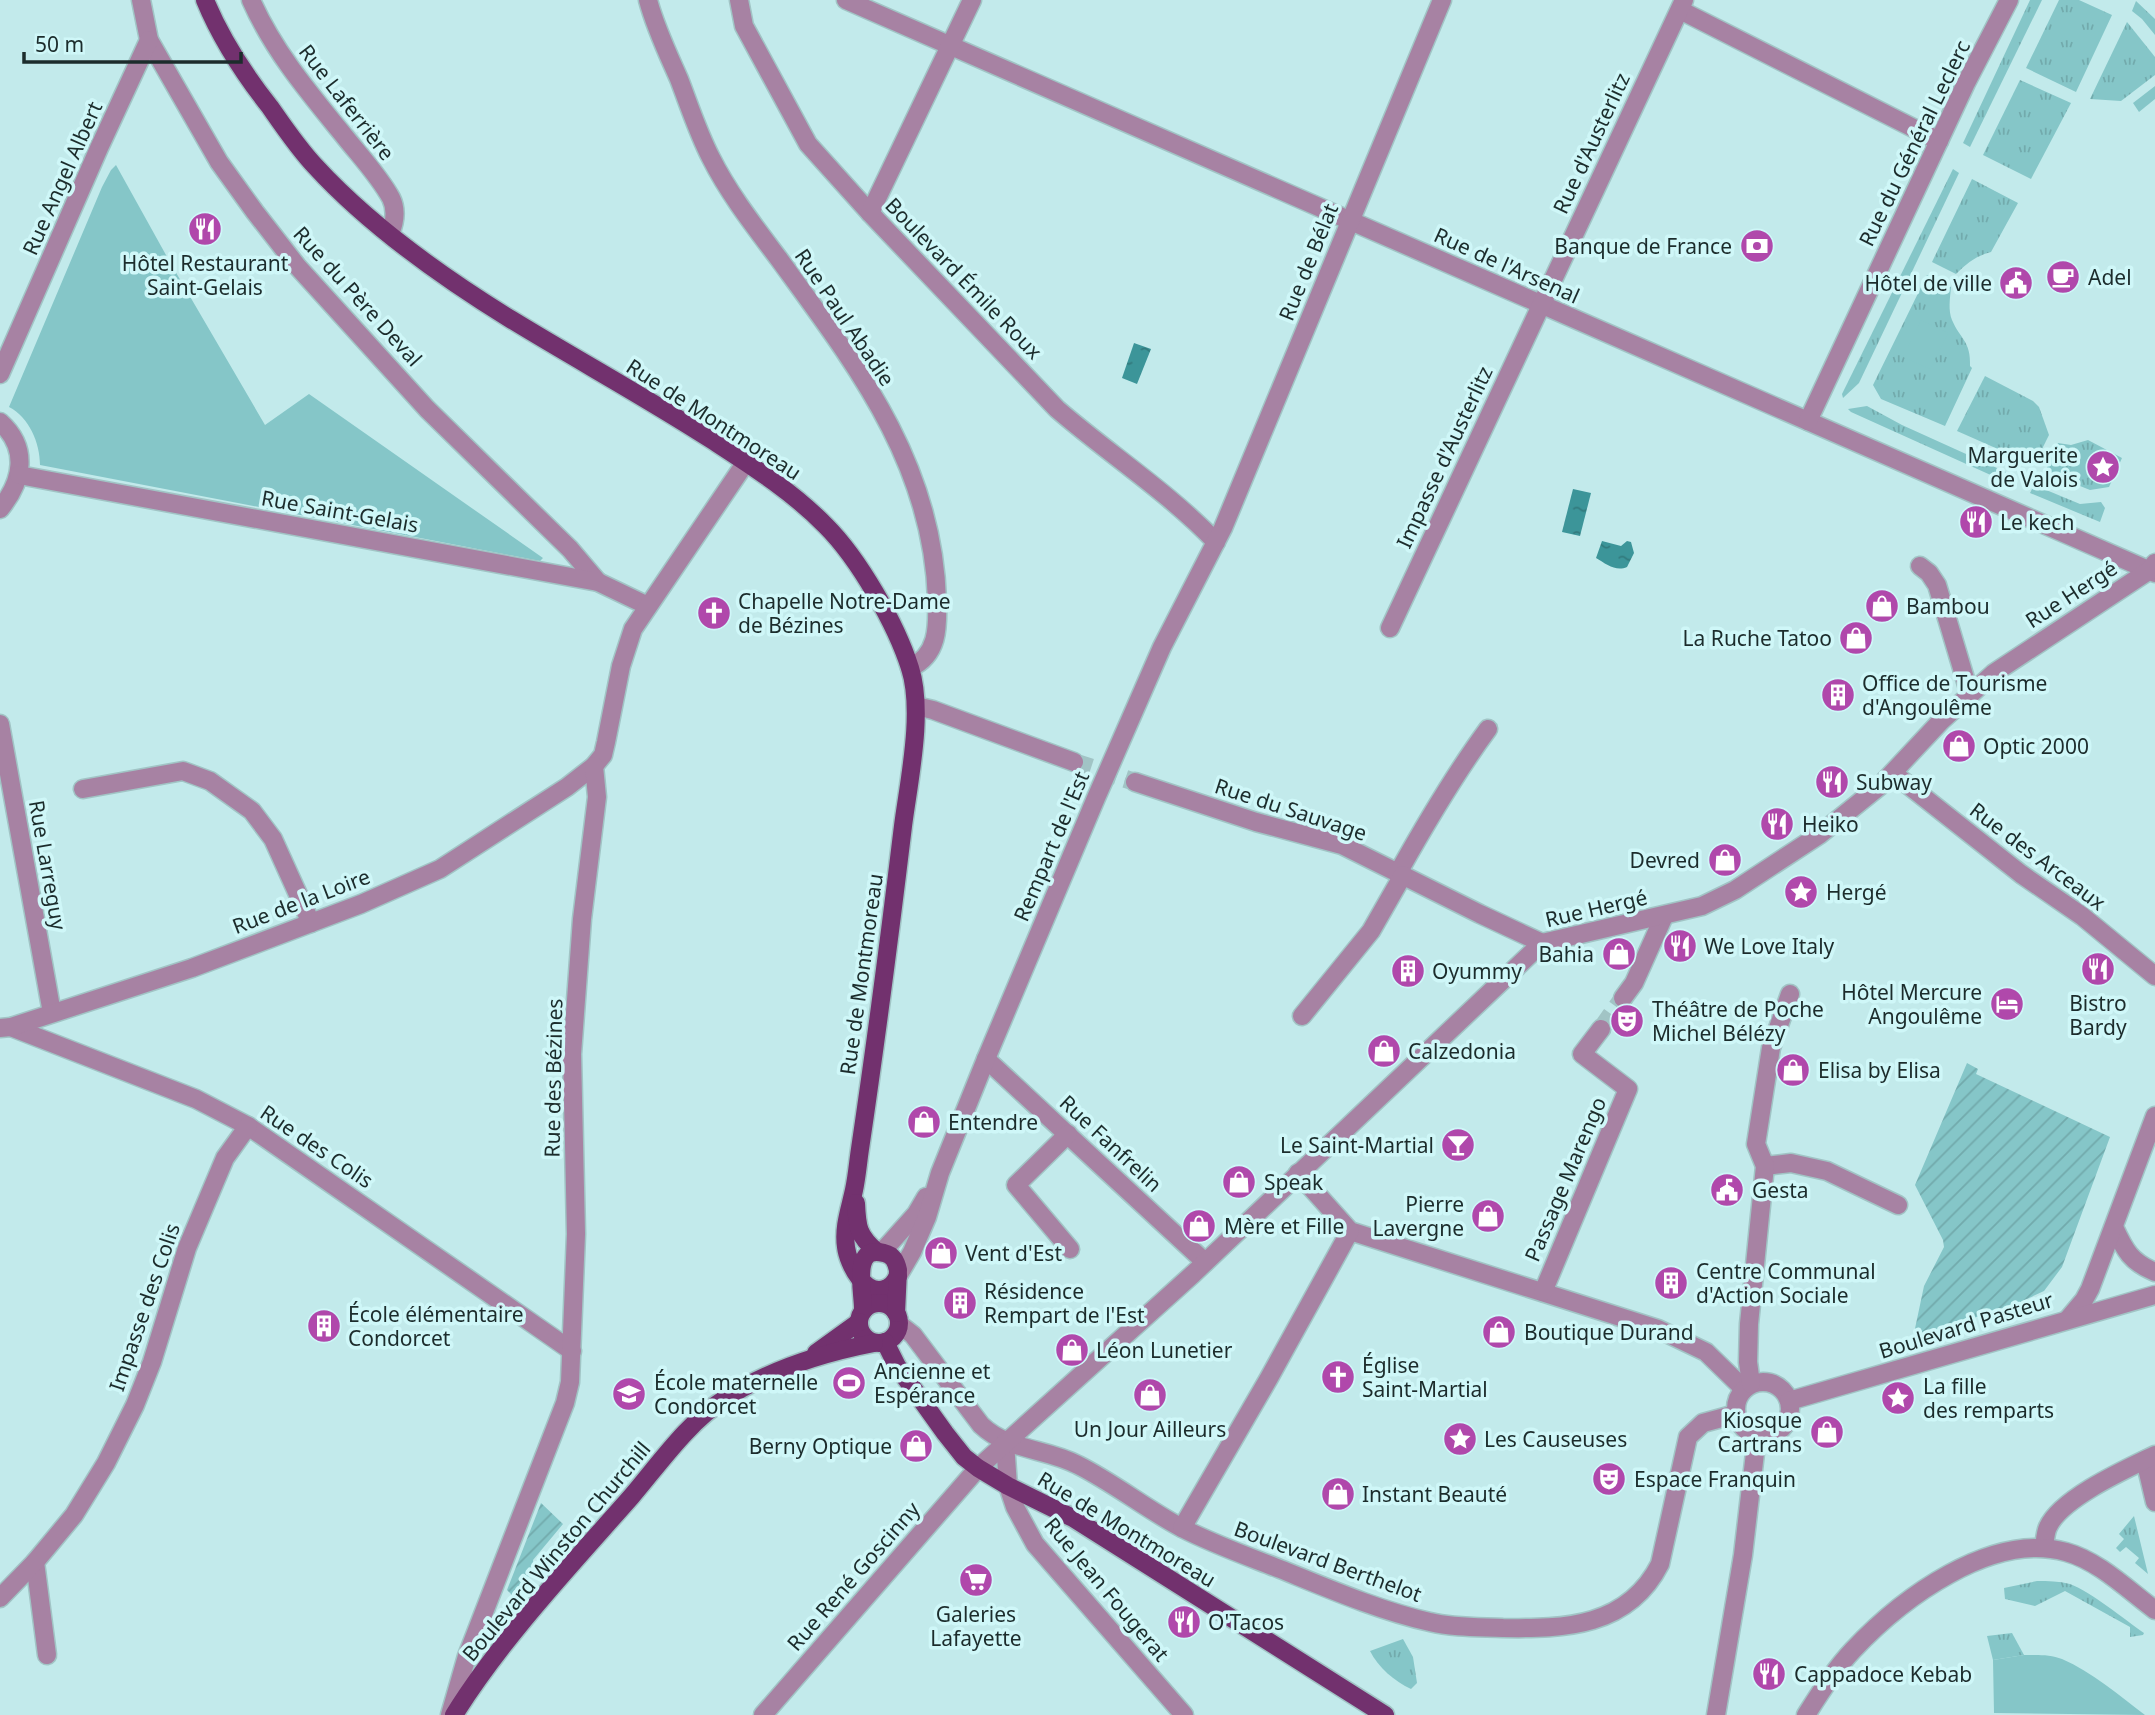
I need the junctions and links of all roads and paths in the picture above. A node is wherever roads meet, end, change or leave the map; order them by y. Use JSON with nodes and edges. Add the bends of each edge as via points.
{"nodes":[{"id":1,"x":141,"y":0,"type":"edge"},
{"id":2,"x":205,"y":0,"type":"edge"},
{"id":3,"x":251,"y":0,"type":"edge"},
{"id":4,"x":648,"y":0,"type":"edge"},
{"id":5,"x":739,"y":0,"type":"edge"},
{"id":6,"x":846,"y":0,"type":"edge"},
{"id":7,"x":972,"y":0,"type":"edge"},
{"id":8,"x":1442,"y":0,"type":"edge"},
{"id":9,"x":2009,"y":0,"type":"edge"},
{"id":10,"x":1682,"y":5,"type":"edge"},
{"id":11,"x":149,"y":40,"type":"junction"},
{"id":12,"x":951,"y":45,"type":"junction"},
{"id":13,"x":1939,"y":141,"type":"junction"},
{"id":14,"x":870,"y":213,"type":"junction"},
{"id":15,"x":1349,"y":221,"type":"junction"},
{"id":16,"x":390,"y":234,"type":"junction"},
{"id":17,"x":1540,"y":305,"type":"junction"},
{"id":18,"x":0,"y":374,"type":"edge"},
{"id":19,"x":1808,"y":421,"type":"junction"},
{"id":20,"x":0,"y":422,"type":"edge"},
{"id":21,"x":746,"y":462,"type":"junction"},
{"id":22,"x":19,"y":475,"type":"junction"},
{"id":23,"x":0,"y":509,"type":"edge"},
{"id":24,"x":1216,"y":542,"type":"junction"},
{"id":25,"x":1920,"y":566,"type":"dead end"},
{"id":26,"x":2154,"y":572,"type":"edge"},
{"id":27,"x":598,"y":582,"type":"junction"},
{"id":28,"x":648,"y":606,"type":"junction"},
{"id":29,"x":1390,"y":628,"type":"dead end"},
{"id":30,"x":910,"y":668,"type":"junction"},
{"id":31,"x":1970,"y":695,"type":"junction"},
{"id":32,"x":916,"y":706,"type":"junction"},
{"id":33,"x":0,"y":724,"type":"edge"},
{"id":34,"x":1488,"y":729,"type":"dead end"},
{"id":35,"x":1073,"y":762,"type":"tunnel mouth"},
{"id":36,"x":594,"y":766,"type":"junction"},
{"id":37,"x":1893,"y":773,"type":"junction"},
{"id":38,"x":1135,"y":782,"type":"tunnel mouth"},
{"id":39,"x":83,"y":789,"type":"dead end"},
{"id":40,"x":1401,"y":874,"type":"junction"},
{"id":41,"x":1664,"y":916,"type":"junction"},
{"id":42,"x":310,"y":923,"type":"junction"},
{"id":43,"x":1542,"y":943,"type":"junction"},
{"id":44,"x":2155,"y":976,"type":"edge"},
{"id":45,"x":1790,"y":994,"type":"dead end"},
{"id":46,"x":1623,"y":998,"type":"tunnel mouth"},
{"id":47,"x":52,"y":1013,"type":"junction"},
{"id":48,"x":1302,"y":1016,"type":"dead end"},
{"id":49,"x":5,"y":1028,"type":"edge"},
{"id":50,"x":1601,"y":1029,"type":"tunnel mouth"},
{"id":51,"x":986,"y":1059,"type":"junction"},
{"id":52,"x":2155,"y":1116,"type":"edge"},
{"id":53,"x":248,"y":1126,"type":"junction"},
{"id":54,"x":1068,"y":1134,"type":"junction"},
{"id":55,"x":1765,"y":1166,"type":"junction"},
{"id":56,"x":940,"y":1173,"type":"junction"},
{"id":57,"x":1298,"y":1173,"type":"junction"},
{"id":58,"x":855,"y":1188,"type":"junction"},
{"id":59,"x":1898,"y":1205,"type":"dead end"},
{"id":60,"x":2114,"y":1227,"type":"junction"},
{"id":61,"x":1350,"y":1231,"type":"junction"},
{"id":62,"x":1070,"y":1249,"type":"dead end"},
{"id":63,"x":880,"y":1252,"type":"junction"},
{"id":64,"x":1205,"y":1262,"type":"junction"},
{"id":65,"x":2155,"y":1272,"type":"edge"},
{"id":66,"x":898,"y":1276,"type":"junction"},
{"id":67,"x":862,"y":1280,"type":"junction"},
{"id":68,"x":1543,"y":1292,"type":"junction"},
{"id":69,"x":2155,"y":1295,"type":"edge"},
{"id":70,"x":861,"y":1317,"type":"junction"},
{"id":71,"x":2068,"y":1318,"type":"junction"},
{"id":72,"x":897,"y":1319,"type":"junction"},
{"id":73,"x":880,"y":1343,"type":"junction"},
{"id":74,"x":572,"y":1351,"type":"junction"},
{"id":75,"x":808,"y":1359,"type":"junction"},
{"id":76,"x":1747,"y":1387,"type":"junction"},
{"id":77,"x":1789,"y":1401,"type":"junction"},
{"id":78,"x":1736,"y":1414,"type":"junction"},
{"id":79,"x":1757,"y":1436,"type":"junction"},
{"id":80,"x":1005,"y":1442,"type":"junction"},
{"id":81,"x":2150,"y":1457,"type":"edge"},
{"id":82,"x":978,"y":1468,"type":"junction"},
{"id":83,"x":1009,"y":1486,"type":"junction"},
{"id":84,"x":2155,"y":1502,"type":"edge"},
{"id":85,"x":1182,"y":1528,"type":"junction"},
{"id":86,"x":2044,"y":1548,"type":"junction"},
{"id":87,"x":35,"y":1562,"type":"junction"},
{"id":88,"x":0,"y":1598,"type":"edge"},
{"id":89,"x":2155,"y":1610,"type":"edge"},
{"id":90,"x":47,"y":1655,"type":"dead end"},
{"id":91,"x":452,"y":1715,"type":"edge"},
{"id":92,"x":762,"y":1715,"type":"edge"},
{"id":93,"x":1184,"y":1715,"type":"edge"},
{"id":94,"x":1385,"y":1715,"type":"edge"},
{"id":95,"x":1716,"y":1715,"type":"edge"},
{"id":96,"x":1806,"y":1715,"type":"edge"}],
"edges":[{"from":1,"to":11,"type":"street","name":"Rue du Père Deval"},
{"from":2,"to":16,"type":"main road","name":"Rue de Montmoreau","via":[[248,78],[313,165]]},
{"from":3,"to":16,"type":"street","name":"Rue Laferrière","via":[[296,76],[392,200],[396,219]]},
{"from":4,"to":30,"type":"street","name":"Rue Paul Abadie","via":[[711,158],[846,352],[906,459],[934,551],[937,617],[928,654]]},
{"from":5,"to":14,"type":"street","name":"Boulevard Émile Roux","via":[[744,26],[808,144]]},
{"from":6,"to":12,"type":"street","name":"Rue de l'Arsenal"},
{"from":7,"to":12,"type":"street"},
{"from":8,"to":15,"type":"street","name":"Rue de Bélat"},
{"from":9,"to":13,"type":"street","name":"Rue du Général Leclerc"},
{"from":10,"to":13,"type":"street"},
{"from":10,"to":17,"type":"street","name":"Rue d'Austerlitz"},
{"from":11,"to":18,"type":"street","name":"Rue Angel Albert"},
{"from":11,"to":27,"type":"street","name":"Rue du Père Deval","via":[[219,162],[297,266],[427,409]]},
{"from":12,"to":14,"type":"street"},
{"from":12,"to":15,"type":"street","name":"Rue de l'Arsenal"},
{"from":13,"to":19,"type":"street","name":"Rue du Général Leclerc"},
{"from":14,"to":24,"type":"street","name":"Boulevard Émile Roux","via":[[1057,409],[1194,519]]},
{"from":15,"to":17,"type":"street","name":"Rue de l'Arsenal"},
{"from":15,"to":24,"type":"street","name":"Rue de Bélat"},
{"from":16,"to":21,"type":"main road","name":"Rue de Montmoreau","via":[[499,312]]},
{"from":17,"to":19,"type":"street","name":"Rue de l'Arsenal"},
{"from":17,"to":29,"type":"street","name":"Impasse d'Austerlitz"},
{"from":19,"to":26,"type":"street","name":"Rue de l'Arsenal"},
{"from":20,"to":22,"type":"street","via":[[16,442]]},
{"from":21,"to":28,"type":"street","name":"Rue des Bézines"},
{"from":21,"to":30,"type":"main road","name":"Rue de Montmoreau","via":[[826,526],[855,561]]},
{"from":22,"to":23,"type":"street","via":[[13,494]]},
{"from":22,"to":27,"type":"street","name":"Rue Saint-Gelais"},
{"from":24,"to":51,"type":"street","name":"Rempart de l'Est","via":[[1162,647]]},
{"from":25,"to":31,"type":"street","via":[[1937,585]]},
{"from":26,"to":31,"type":"street","name":"Rue Hergé","via":[[1994,673]]},
{"from":27,"to":28,"type":"street","name":"Rue Saint-Gelais"},
{"from":28,"to":36,"type":"street","name":"Rue des Bézines","via":[[633,629],[603,755]]},
{"from":30,"to":32,"type":"main road","name":"Rue de Montmoreau"},
{"from":31,"to":37,"type":"street","name":"Rue Hergé"},
{"from":32,"to":35,"type":"street"},
{"from":32,"to":58,"type":"main road","name":"Rue de Montmoreau"},
{"from":33,"to":47,"type":"street","name":"Rue Larreguy"},
{"from":34,"to":40,"type":"street","via":[[1452,780]]},
{"from":36,"to":42,"type":"street","name":"Rue de la Loire","via":[[440,869]]},
{"from":36,"to":74,"type":"street","name":"Rue des Bézines","via":[[597,797],[572,1054],[576,1234]]},
{"from":37,"to":41,"type":"street","name":"Rue Hergé","via":[[1819,835],[1735,890],[1702,906]]},
{"from":37,"to":44,"type":"street","name":"Rue des Arceaux"},
{"from":38,"to":40,"type":"street","name":"Rue du Sauvage","via":[[1342,845]]},
{"from":39,"to":42,"type":"street","via":[[183,771],[210,781],[251,811],[273,839]]},
{"from":40,"to":43,"type":"street","name":"Rue du Sauvage"},
{"from":40,"to":48,"type":"street","via":[[1371,931]]},
{"from":41,"to":43,"type":"street","name":"Rue Hergé"},
{"from":41,"to":46,"type":"street"},
{"from":42,"to":47,"type":"street","name":"Rue de la Loire","via":[[192,968]]},
{"from":43,"to":57,"type":"street","name":"Rue Hergé"},
{"from":45,"to":55,"type":"street","via":[[1771,1048],[1756,1144]]},
{"from":47,"to":49,"type":"street","name":"Rue de la Loire"},
{"from":49,"to":53,"type":"street","name":"Rue des Colis","via":[[196,1099]]},
{"from":50,"to":68,"type":"street","name":"Passage Marengo","via":[[1582,1054],[1628,1089]]},
{"from":51,"to":54,"type":"street","name":"Rue Fanfrelin"},
{"from":51,"to":56,"type":"street","name":"Rempart de l'Est"},
{"from":52,"to":60,"type":"street"},
{"from":53,"to":74,"type":"street","name":"Rue des Colis"},
{"from":53,"to":87,"type":"street","name":"Impasse des Colis","via":[[225,1158],[187,1248],[152,1362],[129,1417],[74,1515]]},
{"from":54,"to":62,"type":"street","via":[[1016,1185]]},
{"from":54,"to":64,"type":"street","name":"Rue Fanfrelin"},
{"from":55,"to":59,"type":"street","via":[[1791,1163],[1827,1171]]},
{"from":55,"to":76,"type":"street"},
{"from":56,"to":63,"type":"street","name":"Rempart de l'Est","via":[[916,1214]]},
{"from":56,"to":66,"type":"street","name":"Rempart de l'Est","via":[[927,1217]]},
{"from":57,"to":61,"type":"street"},
{"from":57,"to":64,"type":"street","name":"Rue Hergé"},
{"from":58,"to":63,"type":"main road","name":"Rue de Montmoreau","via":[[863,1239]]},
{"from":58,"to":67,"type":"main road","name":"Rue de Montmoreau","via":[[845,1246]]},
{"from":60,"to":65,"type":"street","via":[[2134,1262]]},
{"from":60,"to":71,"type":"street","via":[[2090,1289]]},
{"from":61,"to":68,"type":"street"},
{"from":61,"to":85,"type":"street"},
{"from":63,"to":66,"type":"main road","via":[[893,1258]]},
{"from":63,"to":67,"type":"main road","via":[[862,1262]]},
{"from":64,"to":80,"type":"street","name":"Rue Hergé"},
{"from":66,"to":67,"type":"main road","via":[[885,1290],[872,1289]]},
{"from":66,"to":72,"type":"main road"},
{"from":67,"to":70,"type":"main road"},
{"from":68,"to":76,"type":"street","via":[[1658,1329],[1706,1352]]},
{"from":69,"to":71,"type":"street","name":"Boulevard Pasteur"},
{"from":70,"to":72,"type":"main road","via":[[867,1307],[880,1303],[892,1308]]},
{"from":70,"to":73,"type":"main road","via":[[863,1337]]},
{"from":70,"to":75,"type":"main road","name":"Boulevard Winston Churchill"},
{"from":71,"to":77,"type":"street","name":"Boulevard Pasteur"},
{"from":72,"to":73,"type":"main road","via":[[894,1336]]},
{"from":72,"to":80,"type":"street","via":[[981,1425]]},
{"from":73,"to":75,"type":"main road","name":"Boulevard Winston Churchill"},
{"from":73,"to":82,"type":"main road","name":"Rue de Montmoreau","via":[[945,1433]]},
{"from":74,"to":91,"type":"street","name":"Rue des Bézines","via":[[565,1403],[467,1656]]},
{"from":75,"to":91,"type":"main road","name":"Boulevard Winston Churchill","via":[[755,1381],[704,1413],[528,1616]]},
{"from":76,"to":77,"type":"street","via":[[1758,1382],[1773,1384]]},
{"from":76,"to":78,"type":"street"},
{"from":77,"to":79,"type":"street","via":[[1786,1424],[1773,1434]]},
{"from":78,"to":79,"type":"street","via":[[1741,1426]]},
{"from":78,"to":85,"type":"street","name":"Boulevard Berthelot","via":[[1703,1423],[1688,1437],[1660,1564],[1653,1577],[1617,1610],[1571,1626],[1461,1627],[1429,1622],[1299,1577]]},
{"from":79,"to":95,"type":"street"},
{"from":80,"to":82,"type":"street","name":"Rue René Goscinny"},
{"from":80,"to":83,"type":"street","name":"Rue Jean Fougerat"},
{"from":80,"to":85,"type":"street","name":"Boulevard Berthelot","via":[[1077,1464]]},
{"from":81,"to":84,"type":"street"},
{"from":81,"to":86,"type":"street","via":[[2058,1512],[2047,1528]]},
{"from":82,"to":83,"type":"main road","name":"Rue de Montmoreau"},
{"from":82,"to":92,"type":"street","name":"Rue René Goscinny"},
{"from":83,"to":93,"type":"street","name":"Rue Jean Fougerat","via":[[1035,1544]]},
{"from":83,"to":94,"type":"main road","name":"Rue de Montmoreau","via":[[1073,1518]]},
{"from":86,"to":89,"type":"street","via":[[2086,1560]]},
{"from":86,"to":96,"type":"street","via":[[1987,1557],[1920,1591],[1851,1652]]},
{"from":87,"to":88,"type":"street","name":"Impasse des Colis"},
{"from":87,"to":90,"type":"street"}]}
